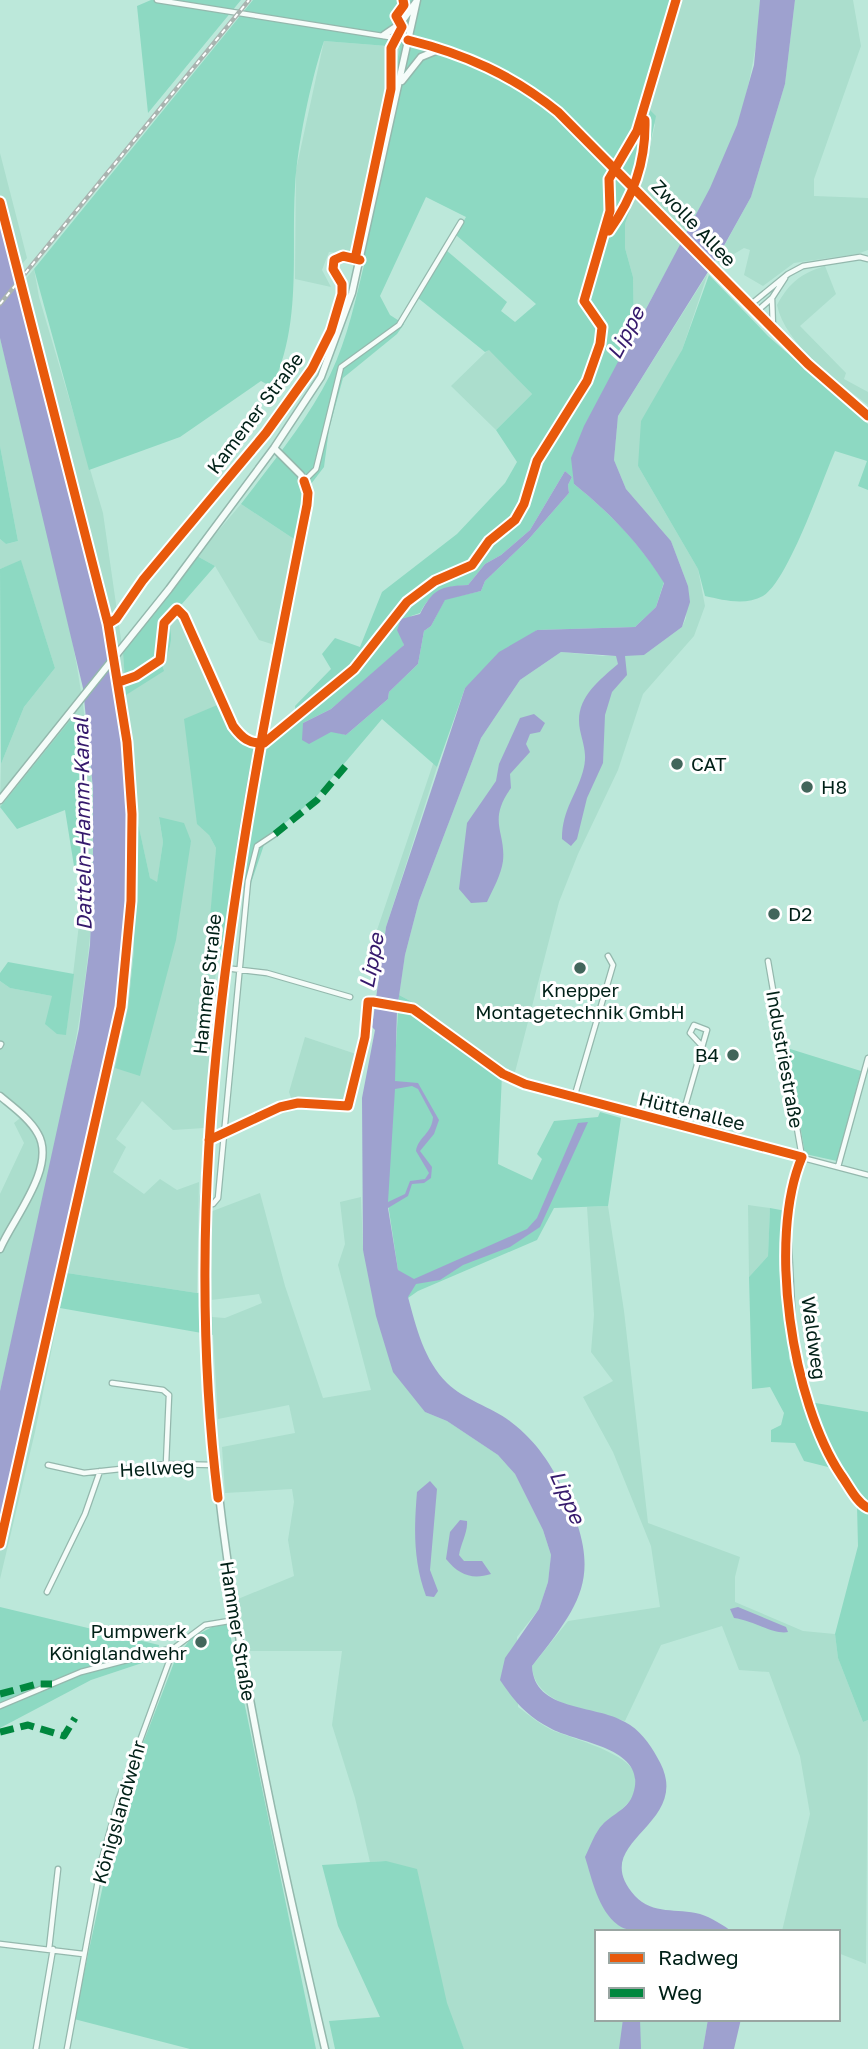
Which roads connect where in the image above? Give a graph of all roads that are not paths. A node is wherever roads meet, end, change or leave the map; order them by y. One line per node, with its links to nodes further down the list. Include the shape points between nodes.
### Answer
1 (157, 0): 3 (street)
2 (417, 0): 3 (main road); 4 (main road, Kamener Straße)
3 (384, 35): 4 (street)
4 (408, 40): 5 (main road, Zwolle Allee); 6 (main road, Kamener Straße)
5 (443, 48): 6 (main road, via 421,57); 12 (main road, Zwolle Allee, via 492,68 538,96 575,127)
6 (399, 86): 9 (main road, Kamener Straße)
7 (461, 222): 17 (street, via 400,325 341,367 316,469)
8 (868, 259): 10 (street, via 803,266)
9 (360, 260): 16 (main road, Kamener Straße, via 326,366); 18 (street, Kamener Straße, via 343,256 334,260 342,294 320,356 266,433)
10 (788, 274): 11 (street); 12 (street)
11 (772, 298): 13 (street); 14 (street)
12 (749, 305): 13 (main road, Zwolle Allee)
13 (757, 312): 14 (main road, Zwolle Allee)
14 (773, 328): 15 (main road, Zwolle Allee)
15 (868, 416)
16 (274, 449): 17 (main road); 21 (main road, Kamener Straße)
17 (304, 481): 20 (main road, Hammer Straße, via 307,505)
18 (156, 566)
19 (177, 609): 20 (street, via 233,726 241,737)
20 (259, 743): 25 (main road, Hammer Straße)
21 (0, 800)
22 (275, 834): 26 (street, Hammer Straße, via 257,846 248,881)
23 (608, 957): 32 (street, Hüttenallee, via 612,965 574,1098)
24 (768, 961): 35 (street, Industriestraße)
25 (224, 967): 26 (street); 34 (main road, Hammer Straße)
26 (240, 969): 27 (street); 33 (street, Hammer Straße)
27 (350, 997)
28 (702, 1046): 28 (street, Hüttenallee, via 707,1030 694,1025 690,1033); 32 (street, Hüttenallee)
29 (868, 1058): 36 (street)
30 (0, 1096): 39 (main road, via 34,1128 42,1151 26,1204)
31 (348, 1106): 33 (street, via 298,1103 280,1107)
32 (680, 1124): 35 (street, Hüttenallee)
33 (224, 1135): 34 (street); 38 (street, Hammer Straße, via 218,1198)
34 (209, 1140): 38 (main road, Hammer Straße)
35 (802, 1157): 36 (street, Hüttenallee); 45 (street, Waldweg, via 787,1209 795,1363 822,1440 852,1491)
36 (838, 1167): 37 (street, Hüttenallee)
37 (868, 1175)
38 (204, 1205): 43 (main road, Hammer Straße)
39 (0, 1249)
40 (112, 1383): 41 (street, via 163,1390 169,1395)
41 (166, 1464): 43 (street, Hellweg); 44 (street, Hellweg)
42 (48, 1465): 44 (street, Hellweg, via 84,1473)
43 (214, 1465): 47 (main road, Hammer Straße)
44 (100, 1471): 46 (street, Hellweg, via 85,1514)
45 (868, 1508)
46 (47, 1592)
47 (235, 1620): 48 (street, via 205,1625); 56 (main road, Hammer Straße, via 264,1777)
48 (174, 1648): 49 (street, via 81,1672); 53 (street, Königslandwehr, via 119,1798)
49 (0, 1706)
50 (58, 1869): 52 (street)
51 (0, 1944): 52 (street)
52 (51, 1949): 53 (street); 54 (street)
53 (83, 1954): 55 (street, Königslandwehr)
54 (36, 2049)
55 (67, 2049)
56 (325, 2049)

